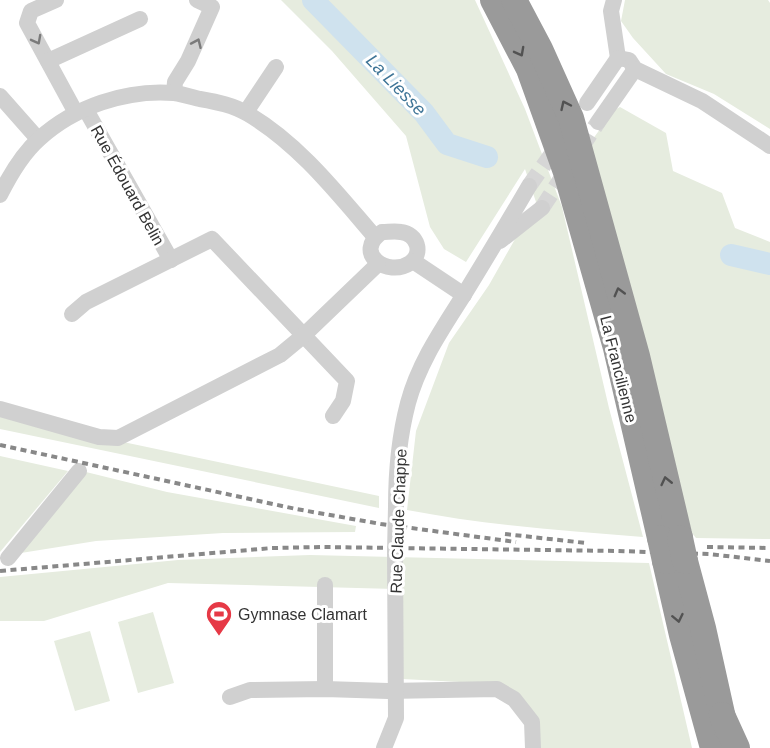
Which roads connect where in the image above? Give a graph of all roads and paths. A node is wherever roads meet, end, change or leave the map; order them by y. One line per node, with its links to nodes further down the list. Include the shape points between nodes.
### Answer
1 (56, 0): 9 (street, Rue Édouard Belin, one-way to 9, via 32,11 27,23)
2 (196, 0): 6 (street)
3 (493, 0): 34 (highway, La Francilienne, one-way to 34, via 529,69 566,172)
4 (514, 0): 34 (highway, La Francilienne, one-way to 4, via 637,356 572,118)
5 (614, 0): 8 (street, via 611,11)
6 (214, 4): 12 (street, one-way to 6, via 175,82)
7 (140, 19): 9 (street)
8 (618, 58): 11 (street, via 628,60); 14 (street)
9 (48, 61): 15 (street, Rue Édouard Belin)
10 (276, 67): 16 (street)
11 (635, 69): 17 (street); 19 (street, via 702,101)
12 (174, 93): 15 (street, via 139,93); 16 (street)
13 (0, 96): 18 (street)
14 (587, 103)
15 (81, 111): 18 (street); 25 (street, Rue Édouard Belin)
16 (246, 112): 23 (street, via 300,153)
17 (598, 122)
18 (38, 139): 21 (street, via 11,172)
19 (770, 146)
20 (529, 186): 24 (street, Rue Claude Chappe)
21 (0, 195)
22 (542, 208): 24 (street)
23 (375, 237): 26 (street, via 382,232 402,231 412,236 417,244); 27 (street, via 370,250)
24 (492, 248): 28 (street, Rue Claude Chappe)
25 (171, 260): 29 (street, via 86,302); 30 (street, via 212,239)
26 (413, 261): 27 (street, via 405,266); 28 (street)
27 (378, 264): 30 (street)
28 (464, 295): 38 (street, Rue Claude Chappe, bridge, via 422,364 408,401 400,439 396,472)
29 (72, 314)
30 (303, 336): 31 (street, via 280,355 118,438 99,437); 32 (street, via 347,381 343,400)
31 (0, 409)
32 (333, 416)
33 (80, 471): 35 (street)
34 (672, 550): 40 (highway, La Francilienne, via 682,635)
35 (8, 558)
36 (325, 585): 37 (street)
37 (325, 689): 38 (street); 39 (street, via 250,690)
38 (395, 691): 41 (street, Rue Claude Chappe, via 396,718); 42 (street, via 497,689 514,699 532,722)
39 (230, 697)
40 (713, 735): 43 (highway, La Francilienne); 44 (highway)
41 (384, 748)
42 (533, 748)
43 (730, 748)
44 (737, 748)

